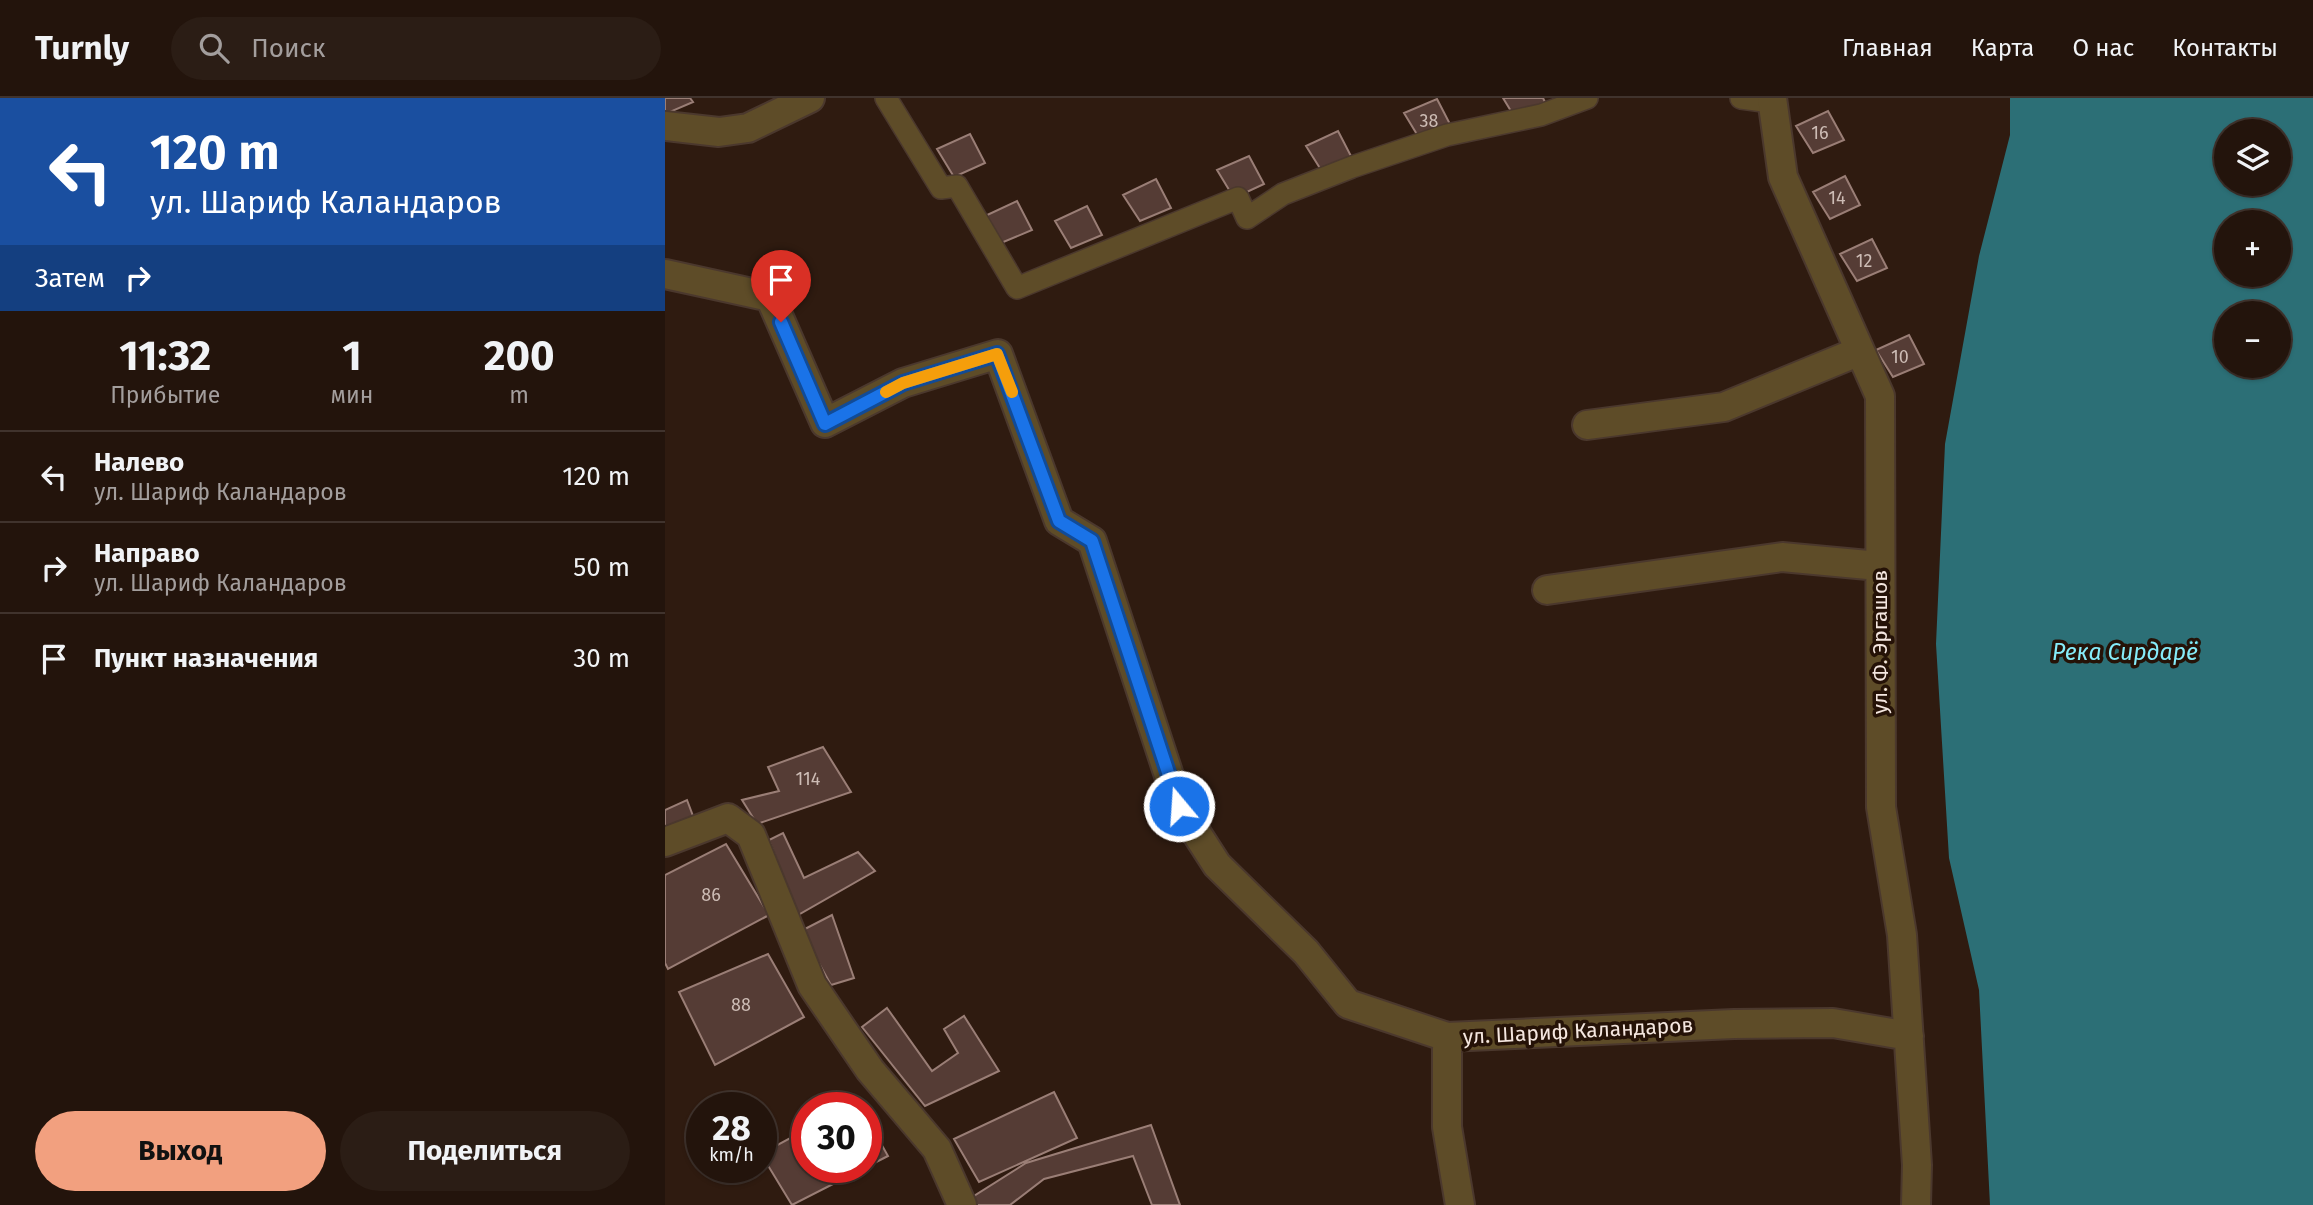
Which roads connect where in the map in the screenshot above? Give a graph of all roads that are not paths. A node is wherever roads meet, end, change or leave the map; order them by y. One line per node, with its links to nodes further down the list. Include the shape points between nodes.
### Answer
1 (810, 98): 6 (street, via 748,128 719,132)
2 (886, 98): 3 (street, via 941,188 957,186 963,194 1017,288 1238,198 1247,218 1283,194 1352,167 1447,135 1541,115)
3 (1587, 98)
4 (1741, 98): 5 (street)
5 (1771, 100): 8 (street, ул. Ф. Эргашов, via 1783,177)
6 (665, 126)
7 (665, 274): 14 (street, ул. Шариф Каландаров, via 770,297 825,424 903,383 997,354 1059,521 1092,541 1179,806 1217,865 1306,952 1348,1004)
8 (1860, 351): 9 (street, via 1724,407); 10 (street, ул. Ф. Эргашов, via 1880,396)
9 (1587, 425)
10 (1879, 566): 11 (street, via 1782,557); 13 (street, ул. Ф. Эргашов, via 1881,807 1902,935)
11 (1546, 590)
12 (665, 842): 15 (street, via 728,818 751,835 813,985 870,1070 937,1149)
13 (1909, 1036): 14 (street, ул. Шариф Каландаров, via 1833,1023); 17 (street, ул. Ф. Эргашов)
14 (1447, 1037): 16 (street, via 1447,1127)
15 (962, 1205)
16 (1460, 1205)
17 (1916, 1205)

